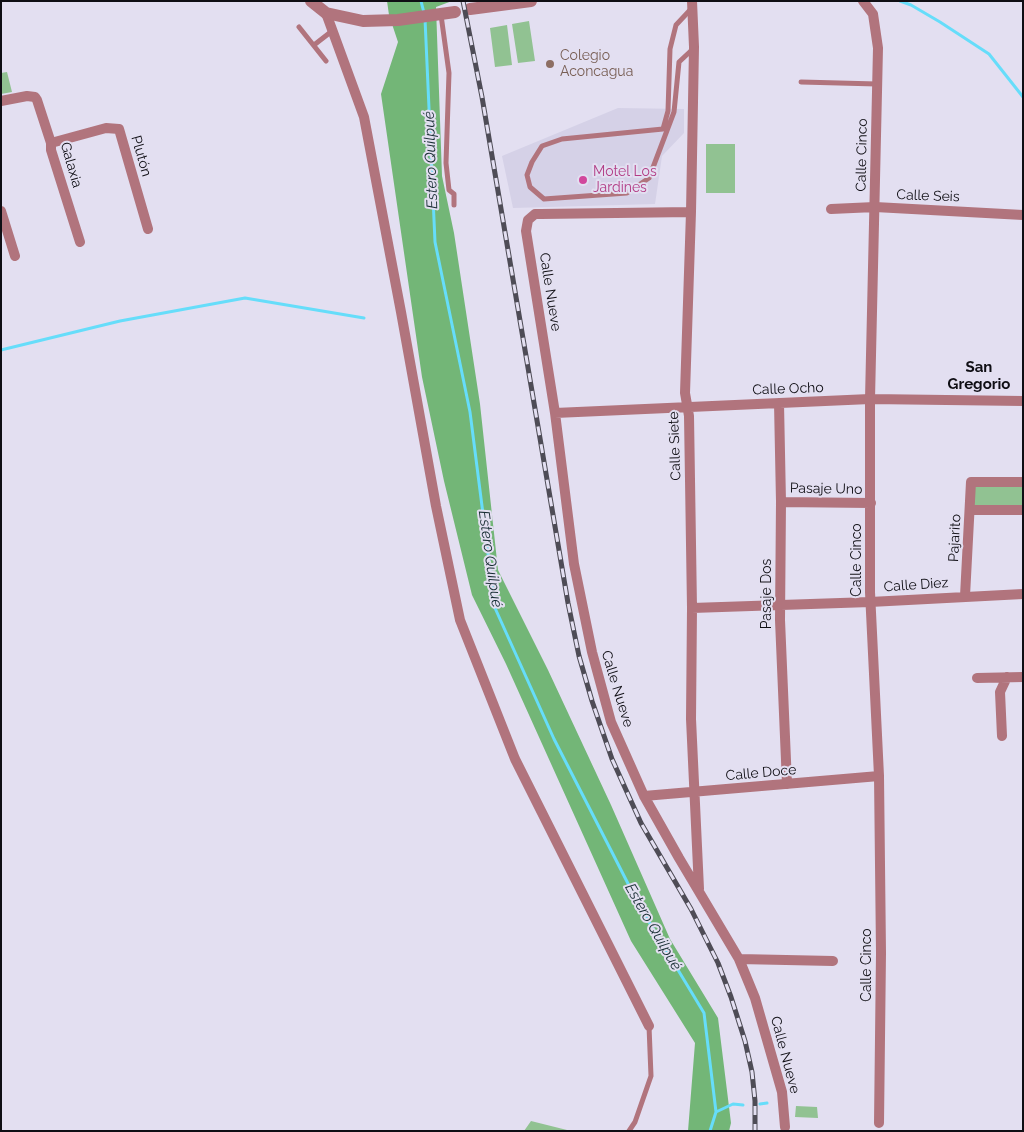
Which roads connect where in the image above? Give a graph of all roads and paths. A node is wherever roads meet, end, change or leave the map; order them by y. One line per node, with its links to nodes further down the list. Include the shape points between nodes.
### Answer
1 (310, 1): 7 (street)
2 (531, 1): 5 (street)
3 (863, 1): 15 (street, Calle Cinco, via 873,14 876,31)
4 (692, 4): 12 (street, Calle Siete); 12 (lane, via 676,25 670,49 668,111 663,129 562,139 542,146 527,175 530,187 544,199 627,192 649,178 674,112 678,62)
5 (470, 10)
6 (455, 12): 8 (street)
7 (326, 13): 8 (street, via 382,22); 10 (street)
8 (441, 14): 18 (lane, via 449,73 446,163)
9 (299, 27): 11 (lane)
10 (333, 31): 11 (lane); 53 (street, via 364,117 460,620 515,759)
11 (314, 45): 13 (lane)
12 (694, 48): 22 (street, Calle Siete)
13 (326, 61)
14 (801, 82): 15 (lane)
15 (877, 84): 19 (street, Calle Cinco)
16 (1, 101): 17 (street, Galaxia, via 35,97)
17 (51, 143): 24 (street, Plutón, via 106,128 119,128); 25 (street, Galaxia)
18 (454, 205)
19 (874, 207): 20 (street, Calle Seis); 23 (street, Calle Seis); 27 (street, Calle Cinco)
20 (831, 208)
21 (1, 211): 26 (street)
22 (691, 212): 30 (street, Calle Siete, via 685,393); 31 (street, Calle Nueve, via 531,216 526,224)
23 (1023, 214)
24 (148, 229)
25 (80, 242)
26 (15, 256)
27 (870, 399): 28 (street, Calle Ocho); 29 (street, Calle Ocho); 34 (street, Calle Cinco)
28 (1023, 400)
29 (779, 403): 30 (street, Calle Ocho); 33 (street, Pasaje Dos)
30 (688, 406): 31 (street, Calle Ocho); 41 (street, Calle Siete)
31 (555, 413): 49 (street, Calle Nueve, via 574,564 592,652 611,722)
32 (1023, 482): 35 (street, Pajarito, via 971,482)
33 (781, 502): 34 (street, Pasaje Uno); 40 (street, Pasaje Dos)
34 (871, 503): 39 (street, Calle Cinco)
35 (970, 510): 36 (street); 38 (street, Pajarito)
36 (1023, 510)
37 (1023, 594): 38 (street, Calle Diez)
38 (965, 596): 39 (street, Calle Diez)
39 (870, 602): 40 (street, Calle Diez); 46 (street, Calle Cinco)
40 (780, 605): 41 (street, Calle Diez); 47 (street, Pasaje Dos)
41 (692, 608): 48 (street, Calle Siete)
42 (1007, 677): 43 (street); 44 (street); 45 (street, via 1000,692)
43 (1023, 677)
44 (977, 678)
45 (1002, 736)
46 (879, 776): 47 (street, Calle Doce); 54 (street, Calle Cinco)
47 (787, 784): 48 (street, Calle Doce)
48 (693, 792): 49 (street, Calle Doce); 50 (street, Calle Siete)
49 (644, 796): 50 (street, Calle Nueve)
50 (699, 890): 51 (street, Calle Nueve)
51 (739, 959): 52 (street); 55 (street, Calle Nueve, via 755,998 782,1092)
52 (833, 961)
53 (648, 1026): 56 (lane, via 651,1076 635,1122)
54 (879, 1123)
55 (785, 1127)
56 (628, 1131)

